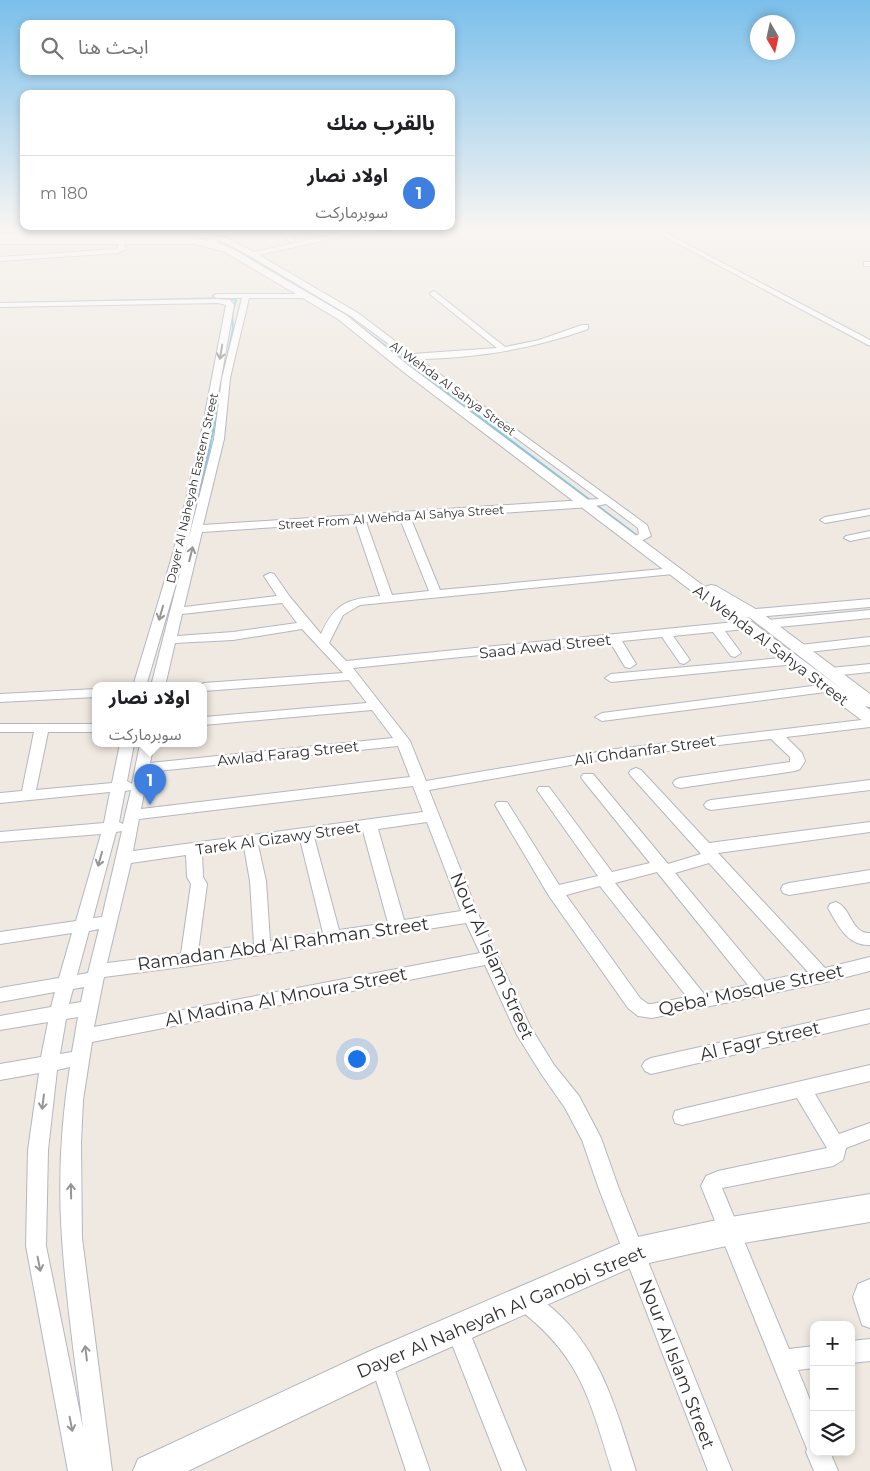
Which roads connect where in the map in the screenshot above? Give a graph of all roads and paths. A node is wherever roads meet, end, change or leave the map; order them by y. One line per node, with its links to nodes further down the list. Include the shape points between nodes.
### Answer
1 (246, 296): 6 (street); 7 (street); 20 (street, Dayer Al Naheyah Eastern Street, via 226,378 219,439)
2 (315, 296): 7 (street, Al Wehda Al Sahya Street)
3 (315, 296): 7 (street, Al Wehda Al Sahya Street)
4 (437, 296): 13 (street)
5 (781, 296): 12 (street)
6 (214, 298): 8 (street); 9 (street); 49 (street, Dayer Al Naheyah Eastern Street, one-way to 49, via 230,305 205,440 180,550)
7 (319, 298): 10 (street, Al Wehda Al Sahya Street)
8 (0, 300)
9 (0, 305)
10 (349, 316): 14 (street, Al Wehda Al Sahya Street); 15 (street, Al Wehda Al Sahya Street, via 405,368)
11 (585, 327): 13 (street, via 548,341)
12 (870, 343)
13 (504, 350): 14 (street)
14 (410, 357): 15 (street, Al Wehda Al Sahya Street)
15 (595, 503): 17 (street, Street From Al Wehda Al Sahya Street); 23 (street, Al Wehda Al Sahya Street); 23 (street, Al Wehda Al Sahya Street, via 643,527 645,536)
16 (870, 512): 19 (street)
17 (404, 515): 18 (street, Street From Al Wehda Al Sahya Street); 26 (street)
18 (359, 518): 20 (street, Street From Al Wehda Al Sahya Street); 28 (street)
19 (825, 520)
20 (197, 529): 30 (street, Dayer Al Naheyah Eastern Street, one-way to 20)
21 (870, 534): 22 (street)
22 (850, 538)
23 (635, 540): 24 (street, Al Wehda Al Sahya Street)
24 (672, 571): 26 (street); 32 (street, Al Wehda Al Sahya Street, via 728,598); 32 (street, Al Wehda Al Sahya Street, via 732,616)
25 (270, 576): 27 (street, Nour Al Islam Street)
26 (436, 594): 28 (street)
27 (284, 599): 30 (street); 34 (street, Nour Al Islam Street)
28 (387, 599): 40 (street, via 358,602 342,608)
29 (870, 603): 32 (street, Saad Awad Street)
30 (176, 611): 38 (street, Dayer Al Naheyah Eastern Street)
31 (870, 614): 33 (street)
32 (750, 620): 33 (street, Al Wehda Al Sahya Street); 35 (street, Saad Awad Street); 42 (street, Al Wehda Al Sahya Street)
33 (768, 624): 42 (street, Al Wehda Al Sahya Street)
34 (305, 626): 38 (street, via 233,636); 40 (street, Nour Al Islam Street)
35 (717, 629): 36 (street, Saad Awad Street); 41 (street)
36 (666, 634): 37 (street, Saad Awad Street); 43 (street)
37 (614, 639): 44 (street); 46 (street, Saad Awad Street)
38 (170, 640): 50 (street, Dayer Al Naheyah Eastern Street)
39 (870, 641): 42 (street)
40 (323, 643): 46 (street, Nour Al Islam Street)
41 (735, 653)
42 (796, 655): 47 (street); 48 (street, Al Wehda Al Sahya Street)
43 (684, 660)
44 (630, 664)
45 (870, 668): 48 (street)
46 (349, 671): 51 (street, Saad Awad Street); 54 (street, Nour Al Islam Street)
47 (610, 678)
48 (830, 680): 55 (street, Al Wehda Al Sahya Street); 56 (street)
49 (140, 682)
50 (159, 682)
51 (207, 687)
52 (92, 693): 53 (street)
53 (0, 698)
54 (376, 706): 57 (street); 62 (street, Nour Al Islam Street)
55 (868, 709): 61 (street, Ali Ghdanfar Street)
56 (602, 717)
57 (207, 721)
58 (0, 728): 60 (street)
59 (92, 728): 60 (street)
60 (42, 729): 73 (street)
61 (774, 734): 68 (street, via 797,756 795,766); 69 (street, Ali Ghdanfar Street, via 616,752)
62 (403, 742): 66 (street, Awlad Farag Street); 69 (street, Nour Al Islam Street)
63 (126, 747): 71 (street)
64 (146, 747): 66 (street)
65 (636, 773): 86 (street)
66 (141, 776): 71 (street, Awlad Farag Street); 78 (street)
67 (588, 777): 88 (street)
68 (680, 783)
69 (419, 784): 77 (street, Nour Al Islam Street); 78 (street, Ali Ghdanfar Street)
70 (870, 785): 76 (street)
71 (119, 786): 73 (street, Awlad Farag Street); 81 (street)
72 (544, 790): 90 (street)
73 (28, 795): 74 (street, Awlad Farag Street)
74 (0, 798)
75 (502, 805): 92 (street)
76 (711, 805)
77 (432, 816): 79 (street, Tarek Al Gizawy Street); 94 (street, Nour Al Islam Street)
78 (132, 821): 81 (street, Ali Ghdanfar Street); 87 (street)
79 (370, 825): 82 (street, Tarek Al Gizawy Street); 97 (street)
80 (870, 827): 86 (street)
81 (110, 828): 83 (street, Ali Ghdanfar Street); 96 (street, one-way to 96)
82 (306, 834): 84 (street, Tarek Al Gizawy Street); 99 (street)
83 (0, 837)
84 (250, 842): 85 (street, Tarek Al Gizawy Street); 101 (street, via 260,888)
85 (194, 850): 87 (street, Tarek Al Gizawy Street); 103 (street, via 195,877 199,884)
86 (709, 853): 88 (street); 106 (street)
87 (124, 858): 95 (street)
88 (662, 869): 90 (street); 108 (street)
89 (870, 876): 91 (street)
90 (607, 879): 92 (street); 110 (street)
91 (789, 889)
92 (555, 892): 110 (street, Qeba' Mosque Street, via 640,1009 648,1012)
93 (836, 908): 100 (street, via 856,937)
94 (471, 916): 97 (street, Ramadan Abd Al Rahman Street); 102 (street, Nour Al Islam Street)
95 (108, 922): 96 (street); 105 (street)
96 (81, 926): 98 (street); 107 (street)
97 (398, 928): 99 (street, Ramadan Abd Al Rahman Street)
98 (0, 938)
99 (333, 938): 101 (street, Ramadan Abd Al Rahman Street)
100 (870, 939)
101 (262, 949): 103 (street, Ramadan Abd Al Rahman Street)
102 (489, 958): 115 (street, Al Madina Al Mnoura Street); 127 (street, Nour Al Islam Street, via 523,1030 572,1102 591,1138)
103 (190, 960): 105 (street, Ramadan Abd Al Rahman Street)
104 (870, 964): 106 (street, Qeba' Mosque Street)
105 (95, 975): 107 (street, Ramadan Abd Al Rahman Street); 111 (street)
106 (822, 976): 108 (street, Qeba' Mosque Street)
107 (65, 984): 109 (street, Ramadan Abd Al Rahman Street); 112 (street)
108 (761, 989): 110 (street, Qeba' Mosque Street)
109 (0, 995)
110 (701, 1002)
111 (88, 1008): 112 (street); 115 (street)
112 (58, 1013): 114 (street); 117 (street)
113 (870, 1016): 118 (street, Al Fagr Street)
114 (0, 1022)
115 (83, 1036): 116 (street)
116 (80, 1058): 117 (street); 138 (street, one-way to 116, via 72,1238 71,1143)
117 (48, 1063): 119 (street); 137 (street, one-way to 137, via 38,1150 36,1246)
118 (651, 1066)
119 (0, 1072)
120 (870, 1073): 121 (street)
121 (802, 1089): 122 (street); 124 (street)
122 (682, 1117)
123 (870, 1131): 124 (street)
124 (836, 1146): 126 (street, via 833,1157 713,1182 712,1189)
125 (870, 1208): 126 (main road, Dayer Al Naheyah Al Ganobi Street)
126 (731, 1231): 127 (main road, Dayer Al Naheyah Al Ganobi Street); 133 (street)
127 (633, 1252): 128 (main road, Dayer Al Naheyah Al Ganobi Street); 143 (street, Nour Al Islam Street)
128 (524, 1300): 129 (main road, Dayer Al Naheyah Al Ganobi Street); 142 (street, via 550,1320 573,1346 586,1368)
129 (457, 1329): 134 (main road, Dayer Al Naheyah Al Ganobi Street); 141 (street)
130 (870, 1350): 131 (street)
131 (855, 1352)
132 (810, 1358): 133 (street)
133 (783, 1361): 135 (street)
134 (381, 1362): 139 (main road, Dayer Al Naheyah Al Ganobi Street); 140 (street)
135 (810, 1430)
136 (820, 1456): 144 (street)
137 (80, 1471)
138 (100, 1471)
139 (150, 1471)
140 (418, 1471)
141 (514, 1471)
142 (624, 1471)
143 (720, 1471)
144 (826, 1471)

